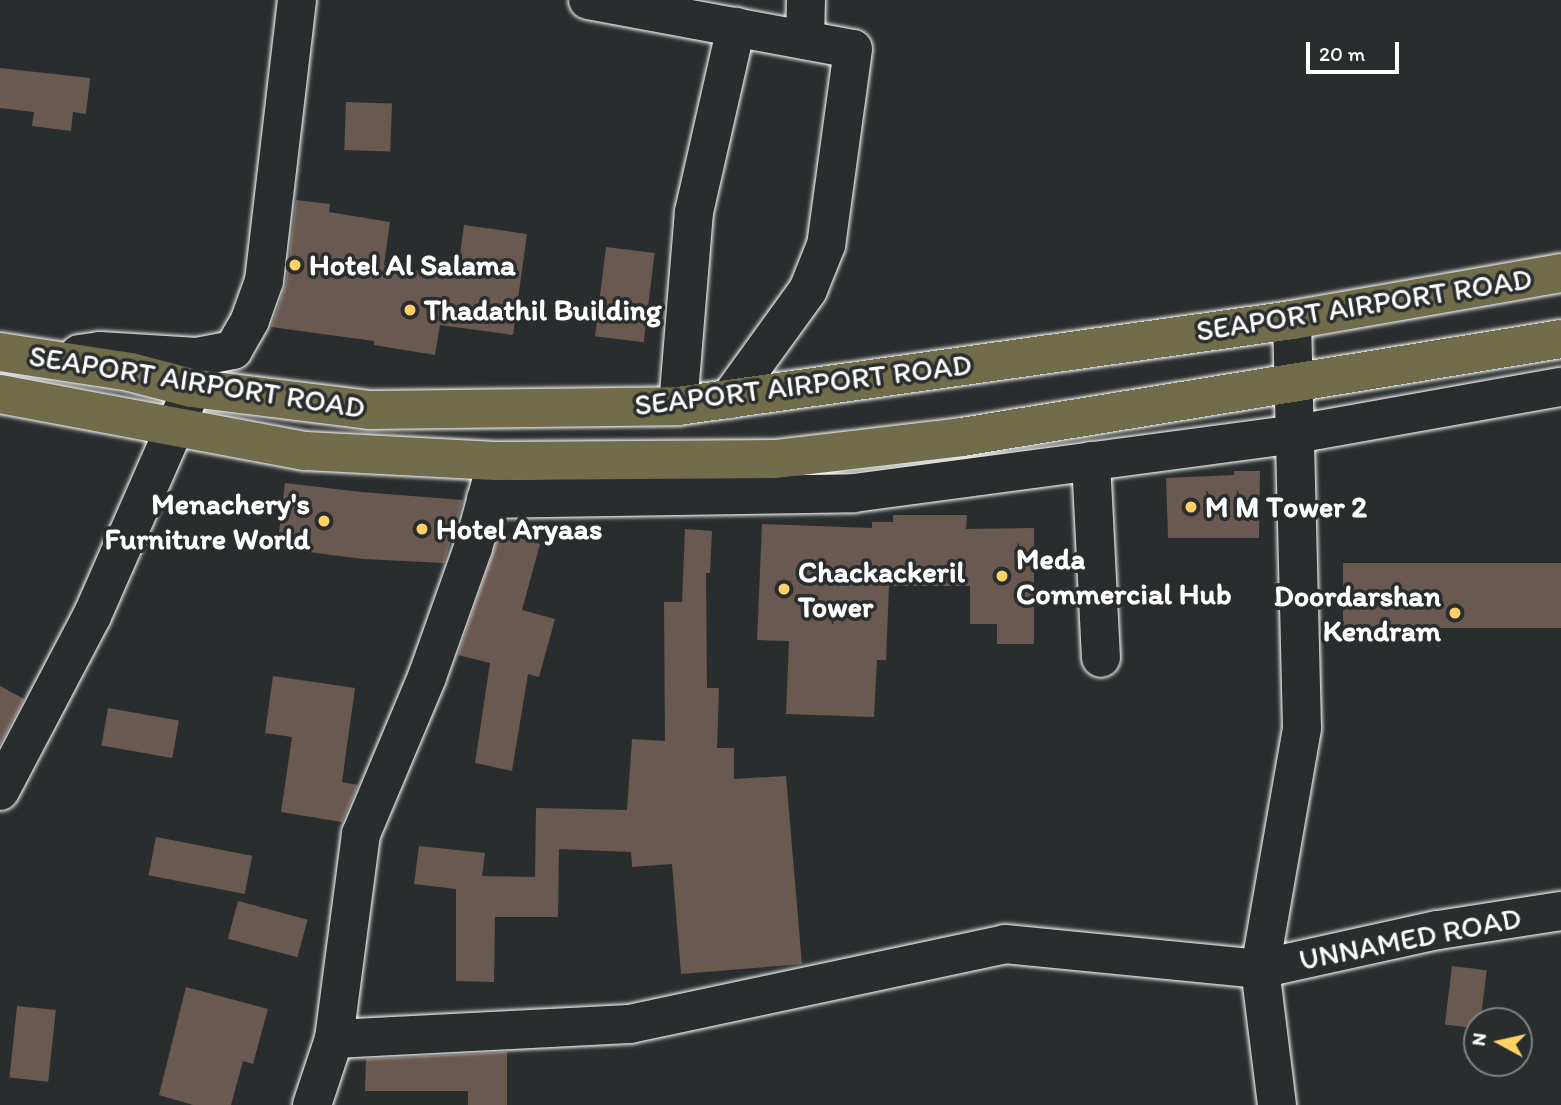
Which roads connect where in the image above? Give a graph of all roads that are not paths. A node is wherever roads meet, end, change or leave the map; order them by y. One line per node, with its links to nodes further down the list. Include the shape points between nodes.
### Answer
1 (297, 0): 10 (street, via 264,281 233,349 197,358 100,351)
2 (588, 0): 4 (street)
3 (806, 0): 5 (street)
4 (736, 27): 5 (street); 16 (street, via 694,212)
5 (805, 40): 15 (street, via 853,49 826,245 808,290)
6 (1561, 273): 7 (main road, SEAPORT AIRPORT ROAD)
7 (1292, 320): 11 (street); 15 (main road, SEAPORT AIRPORT ROAD)
8 (1561, 339): 11 (main road, SEAPORT AIRPORT ROAD)
9 (0, 352): 10 (main road, SEAPORT AIRPORT ROAD)
10 (49, 359): 13 (main road, SEAPORT AIRPORT ROAD)
11 (1295, 385): 18 (street); 19 (main road, SEAPORT AIRPORT ROAD, via 962,437 775,459)
12 (1561, 387): 18 (street)
13 (191, 388): 16 (main road, SEAPORT AIRPORT ROAD, via 371,410); 17 (street)
14 (0, 394): 17 (main road, SEAPORT AIRPORT ROAD)
15 (729, 399): 16 (main road, SEAPORT AIRPORT ROAD)
16 (678, 406)
17 (177, 430): 19 (main road, SEAPORT AIRPORT ROAD, via 306,451); 23 (street, via 92,616)
18 (1296, 434): 20 (street); 25 (street, via 1302,728)
19 (496, 461): 21 (street)
20 (1091, 461): 21 (street, via 854,493); 22 (street)
21 (486, 499): 26 (street, via 426,677 361,834)
22 (1101, 658)
23 (0, 791)
24 (1561, 911): 25 (street, UNNAMED ROAD, via 1438,930)
25 (1260, 970): 26 (street, UNNAMED ROAD, via 1005,944 630,1024); 27 (street)
26 (334, 1039): 28 (street)
27 (1273, 1102)
28 (312, 1105)

